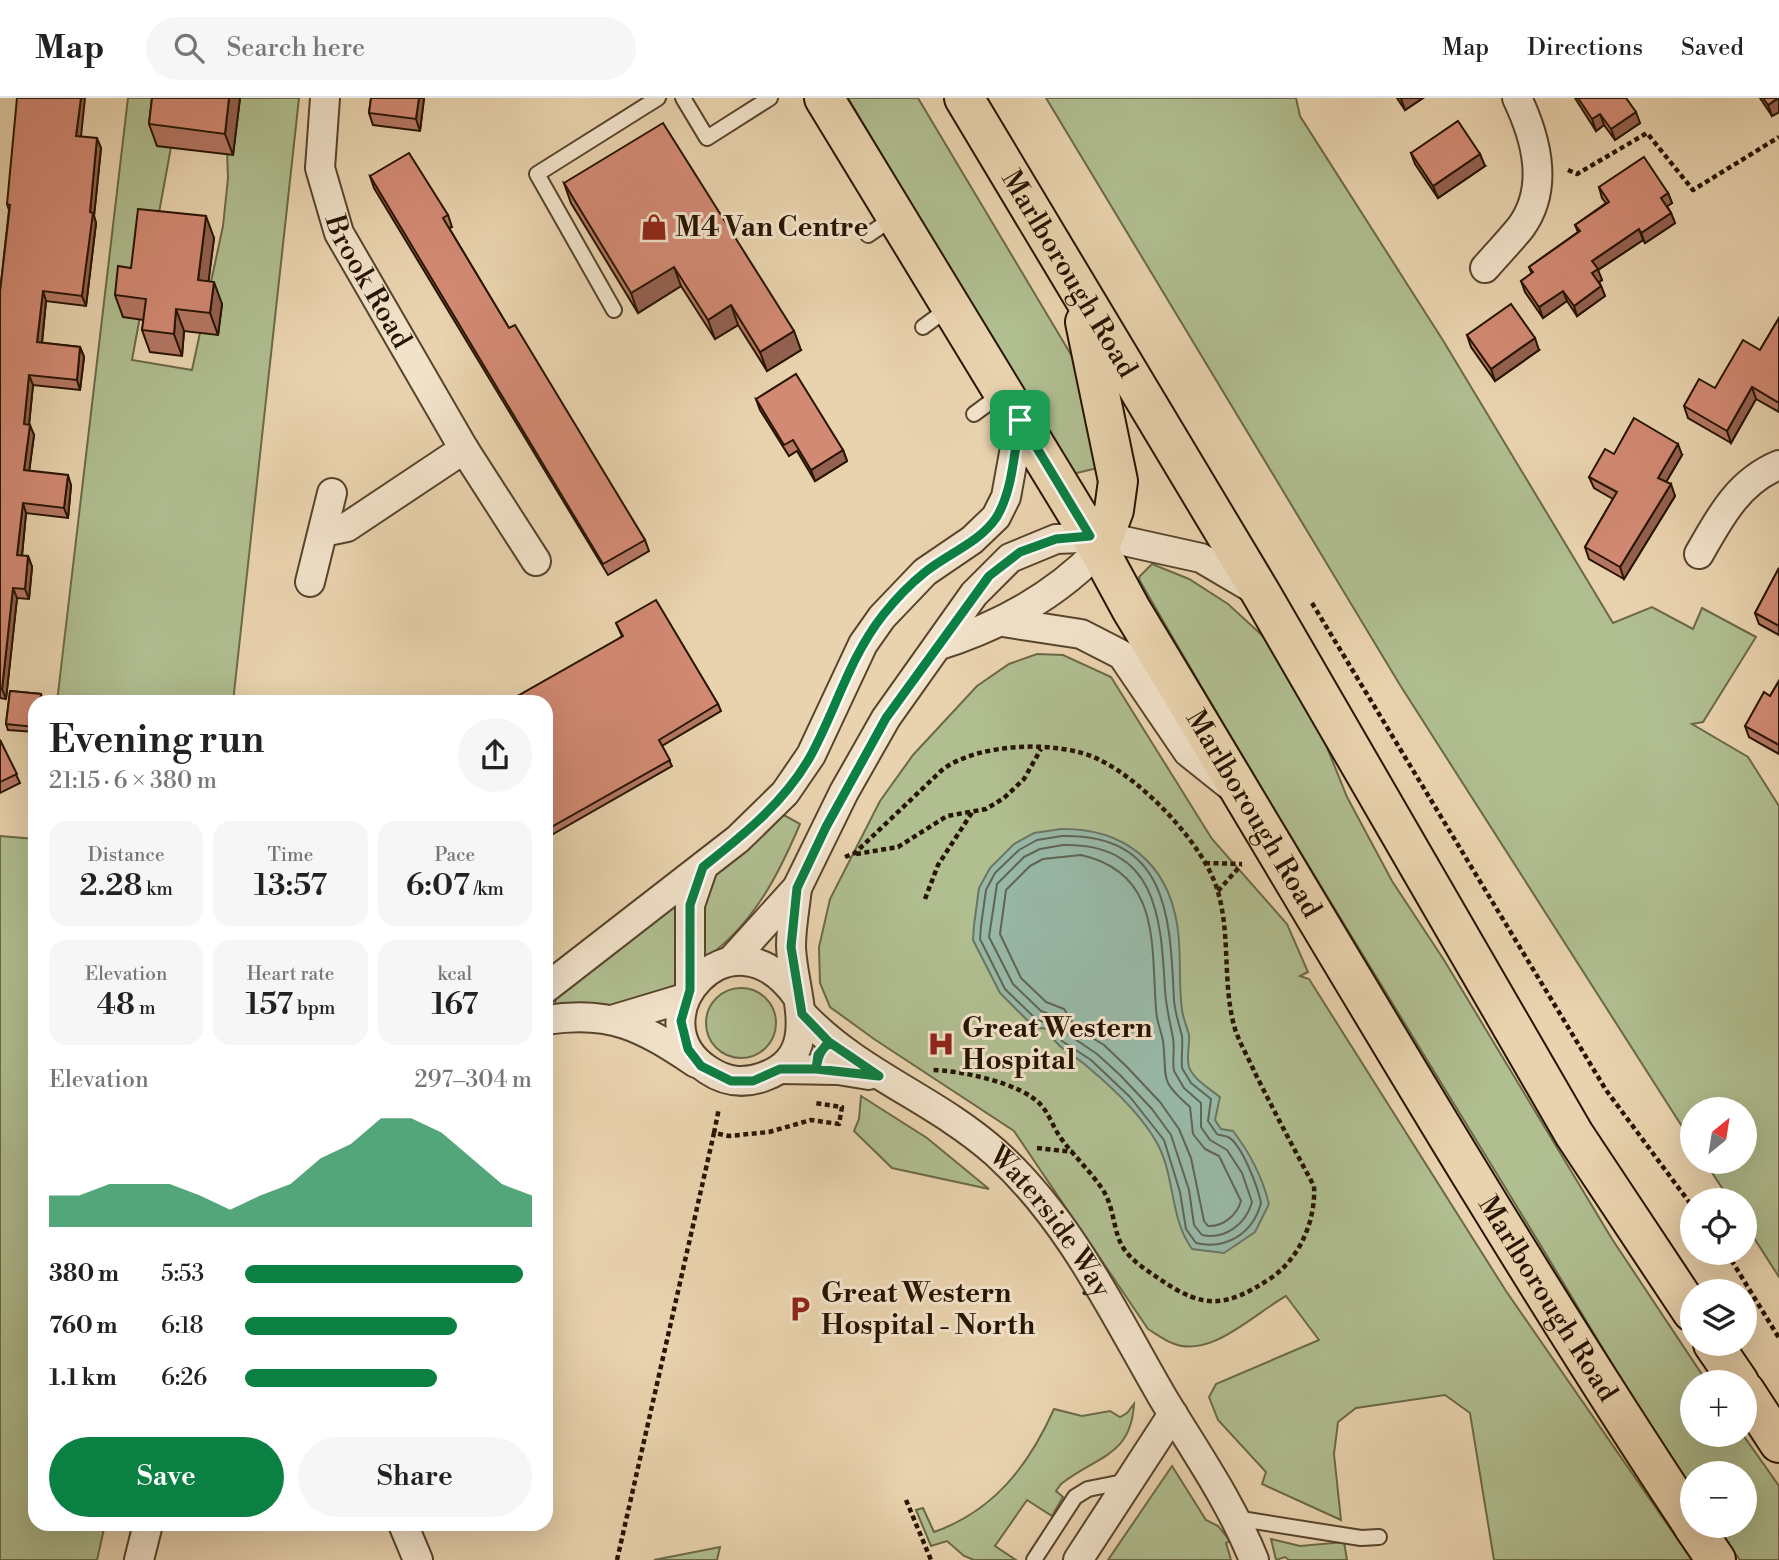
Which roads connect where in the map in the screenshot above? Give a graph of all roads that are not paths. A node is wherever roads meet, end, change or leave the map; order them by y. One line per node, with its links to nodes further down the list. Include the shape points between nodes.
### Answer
1 (325, 98): 12 (street, Brook Road, via 320,168 339,233)
2 (658, 98): 10 (lane, via 537,174)
3 (682, 98): 4 (lane, via 707,138)
4 (770, 98)
5 (824, 98): 11 (main road, Marlborough Road, via 882,225)
6 (964, 98): 9 (main road, Marlborough Road)
7 (1517, 98): 8 (street, via 1531,127 1537,180 1522,225)
8 (1485, 268)
9 (1077, 286): 16 (main road, via 1118,481); 20 (main road, Marlborough Road)
10 (614, 310)
11 (999, 409): 16 (main road, Marlborough Road); 24 (street, via 1006,497 996,517 895,601 863,644 794,782 759,821)
12 (464, 449): 15 (street, via 347,527); 18 (street, Brook Road)
13 (1779, 466): 17 (street, via 1730,500)
14 (332, 493): 15 (street)
15 (323, 532): 19 (street)
16 (1098, 541): 20 (street, via 1201,558); 21 (street, via 1078,573); 22 (street, via 1056,539 1010,558 982,584); 23 (main road, Marlborough Road)
17 (1699, 554)
18 (536, 561)
19 (310, 582)
20 (1262, 595): 35 (main road, Marlborough Road, via 1574,1134)
21 (1003, 622): 22 (street); 23 (street, via 1081,634 1122,655 1188,752)
22 (940, 645): 25 (street, via 868,747)
23 (1244, 797): 40 (main road, Marlborough Road, via 1478,1184)
24 (703, 867): 27 (street); 28 (street, via 690,905)
25 (797, 888): 26 (street); 29 (street, via 791,947)
26 (731, 961): 28 (street, via 705,972); 29 (street, via 766,965 783,977)
27 (553, 983)
28 (687, 994): 31 (street); 32 (street, via 682,1034)
29 (800, 1005): 33 (street, via 800,1040); 34 (street, Waterside Way, via 829,1042)
30 (553, 1019): 31 (street)
31 (615, 1019): 32 (street, via 650,1034)
32 (701, 1066): 33 (street, via 731,1081 753,1081)
33 (780, 1069): 34 (street, Waterside Way)
34 (879, 1076): 37 (street, Waterside Way, via 976,1138 1036,1194 1080,1254)
35 (1680, 1294)
36 (1757, 1409): 38 (main road)
37 (1173, 1414): 39 (street); 41 (street, Waterside Way)
38 (1779, 1443)
39 (1130, 1481): 48 (lane, via 1088,1489 1075,1497); 49 (street)
40 (1680, 1505)
41 (1235, 1518): 44 (lane); 50 (street, Waterside Way)
42 (146, 1531): 46 (street)
43 (406, 1531): 47 (street)
44 (1379, 1537)
45 (1702, 1538): 51 (main road, Marlborough Road)
46 (139, 1560)
47 (418, 1560)
48 (1034, 1560)
49 (1078, 1560)
50 (1254, 1560)
51 (1716, 1560)

